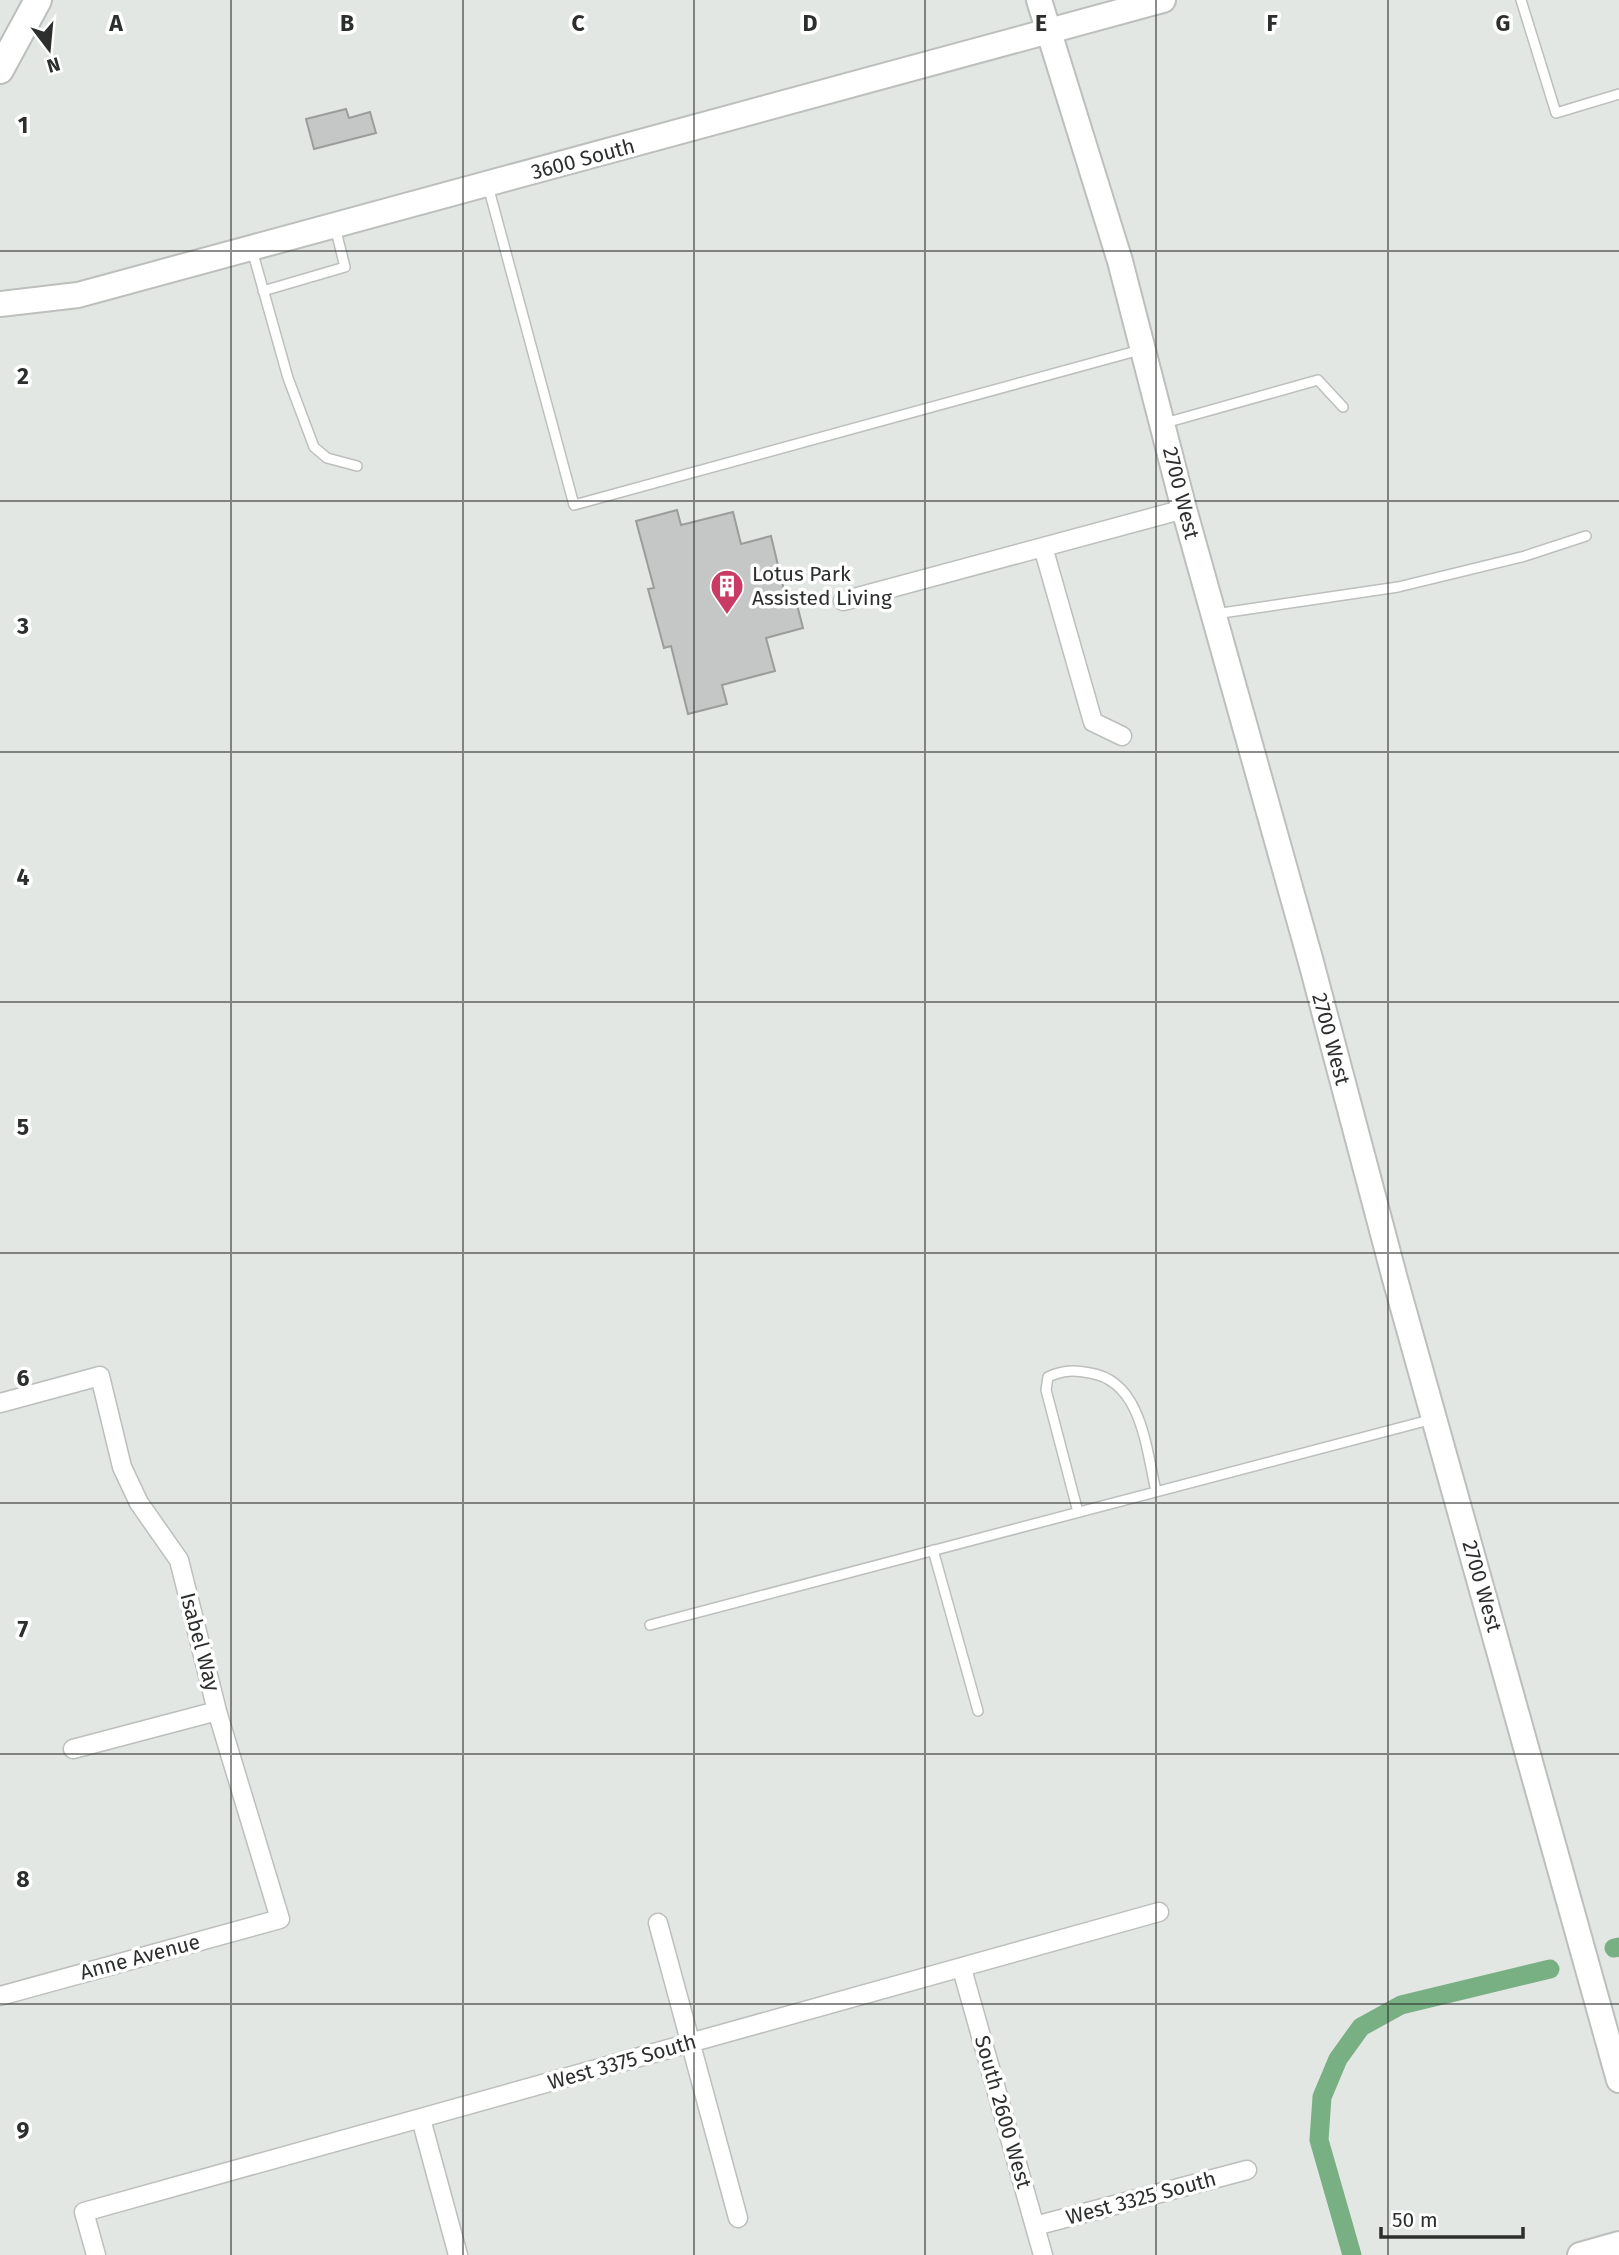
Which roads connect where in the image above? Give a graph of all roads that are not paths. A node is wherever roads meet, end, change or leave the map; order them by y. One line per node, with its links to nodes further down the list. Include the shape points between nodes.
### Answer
1 (38, 0): 6 (main road)
2 (1039, 0): 5 (street, 2700 West)
3 (1163, 0): 5 (street, 3600 South)
4 (1521, 0): 7 (lane, via 1556,113)
5 (1048, 32): 8 (street, 3600 South); 13 (street, 2700 West)
6 (0, 70)
7 (1619, 94)
8 (488, 184): 9 (street, 3600 South); 13 (lane, via 575,505)
9 (335, 226): 10 (street, 3600 South); 11 (lane, via 345,267)
10 (251, 248): 11 (lane); 12 (street, 3600 South, via 78,295)
11 (263, 290): 16 (lane, via 314,447 327,458)
12 (0, 304)
13 (1143, 349): 15 (street, 2700 West)
14 (1343, 407): 15 (lane, via 1318,380)
15 (1163, 424): 17 (street, 2700 West)
16 (357, 466)
17 (1184, 509): 19 (street); 21 (street, 2700 West)
18 (1586, 536): 21 (lane, via 1398,587)
19 (1043, 547): 20 (street); 22 (street, via 1093,723)
20 (843, 601)
21 (1213, 614): 24 (street, 2700 West)
22 (1122, 736)
23 (0, 1404): 29 (street, Isabel Way, via 100,1376 122,1467 139,1503 179,1560)
24 (1435, 1418): 25 (lane); 38 (street, 2700 West)
25 (1156, 1491): 26 (lane); 26 (lane, via 1132,1401 1123,1387 1104,1375 1070,1369 1048,1377 1046,1390)
26 (1078, 1512): 27 (lane)
27 (933, 1550): 28 (lane); 30 (lane)
28 (650, 1625)
29 (218, 1711): 31 (street); 33 (street, Isabel Way)
30 (978, 1711)
31 (73, 1749)
32 (1159, 1912): 35 (street, West 3375 South)
33 (280, 1919): 36 (street, Anne Avenue)
34 (658, 1923): 37 (street)
35 (962, 1969): 37 (street, West 3375 South); 42 (street, South 2600 West)
36 (0, 1996)
37 (692, 2042): 39 (street, West 3375 South); 41 (street)
38 (1619, 2080)
39 (421, 2119): 44 (street, West 3375 South, via 84,2212); 45 (street)
40 (1247, 2169): 42 (street, West 3325 South)
41 (738, 2218)
42 (1035, 2226): 46 (street, South 2600 West)
43 (1619, 2245): 47 (street)
44 (96, 2255)
45 (458, 2255)
46 (1043, 2255)
47 (1580, 2255)

